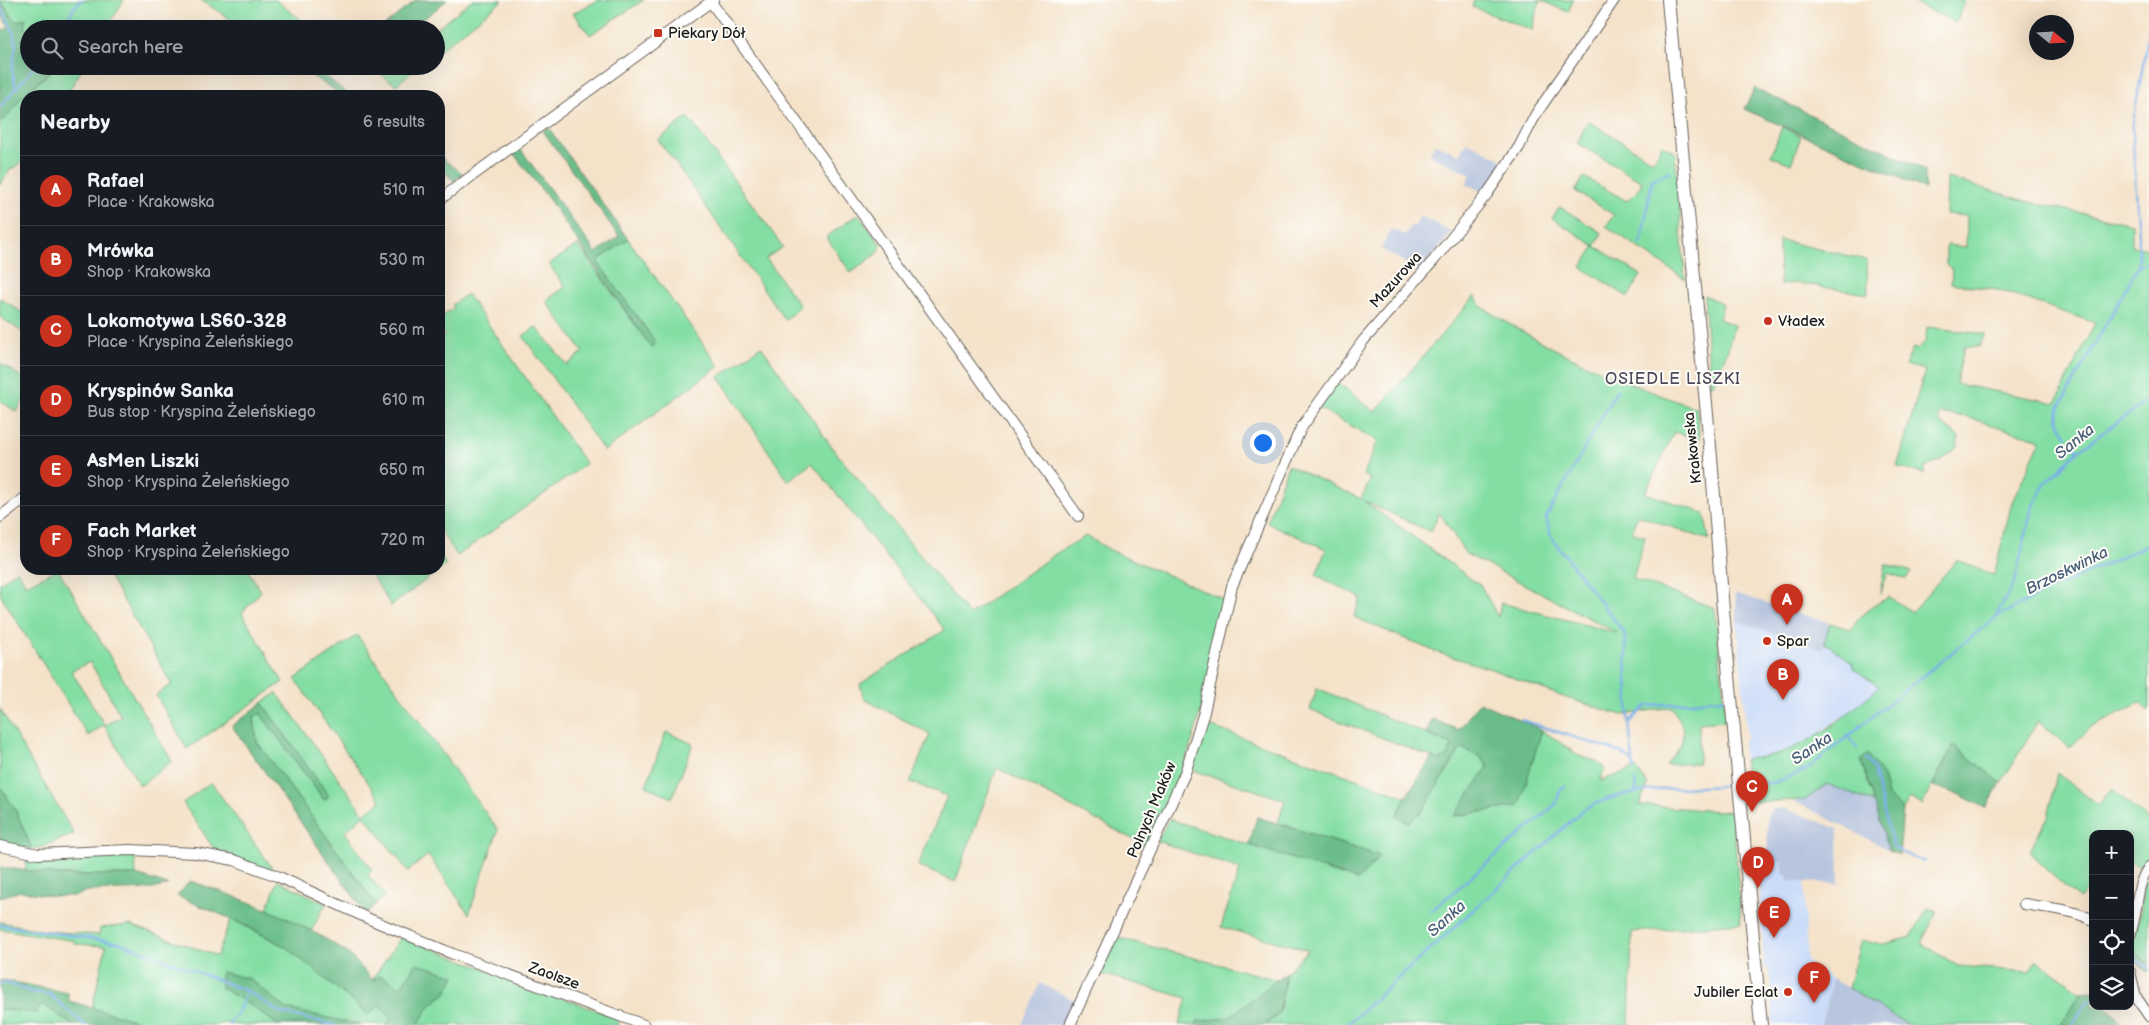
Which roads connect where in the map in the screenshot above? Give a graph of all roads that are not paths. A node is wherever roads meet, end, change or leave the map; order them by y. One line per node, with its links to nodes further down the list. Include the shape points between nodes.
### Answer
1 (1614, 0): 8 (street, Mazurowa, via 1536,114 1519,147 1487,194 1363,341 1301,428)
2 (1668, 0): 18 (main road, Krakowska)
3 (712, 1): 4 (street); 6 (street)
4 (445, 196)
5 (20, 502): 7 (street)
6 (1078, 516)
7 (0, 517)
8 (1230, 596): 17 (street, Polnych Maków, via 1204,712 1185,773)
9 (0, 846): 16 (street, Zaolsze, via 38,854 130,850 216,856 248,864 453,954)
10 (2149, 867): 13 (street, via 2138,894)
11 (2024, 904): 12 (street)
12 (2089, 919)
13 (2134, 924)
14 (2134, 989): 15 (street)
15 (2149, 1016)
16 (644, 1025)
17 (1070, 1025)
18 (1761, 1025)

